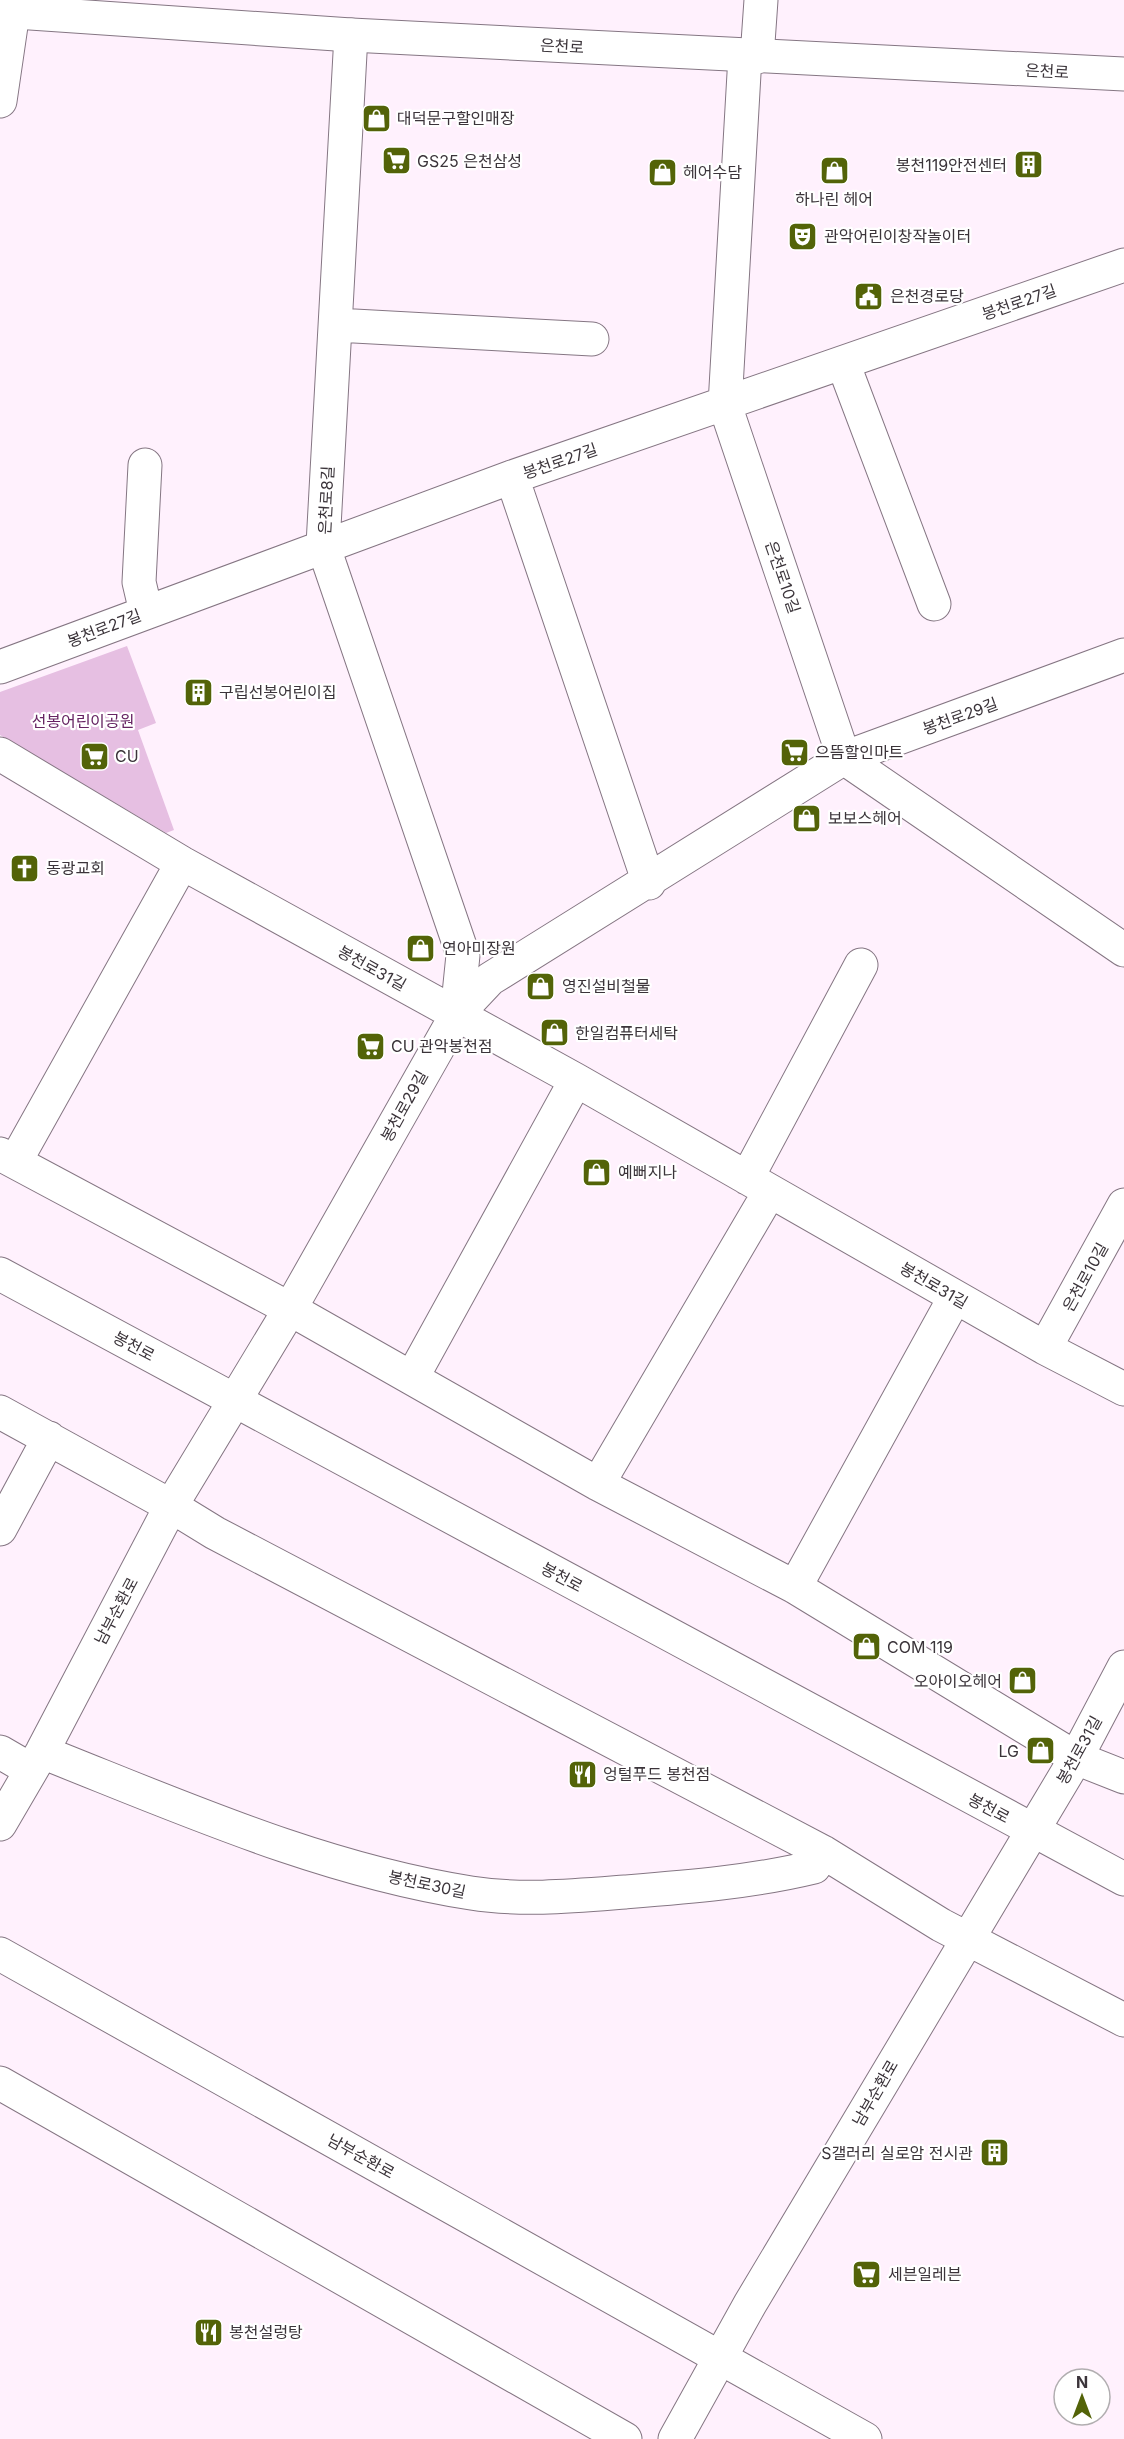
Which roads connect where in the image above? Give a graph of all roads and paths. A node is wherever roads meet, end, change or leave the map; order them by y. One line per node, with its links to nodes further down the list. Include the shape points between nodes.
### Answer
1 (761, 0): 4 (street, 은천로10길)
2 (7, 11): 3 (street, 은천로); 6 (street)
3 (351, 35): 4 (street, 은천로); 8 (street, 은천로8길)
4 (751, 57): 5 (street, 은천로); 11 (street, 은천로10길)
5 (1124, 74)
6 (0, 101)
7 (1124, 265): 10 (street, 봉천로27길)
8 (336, 325): 9 (street); 14 (street, 은천로8길)
9 (592, 339)
10 (843, 363): 11 (street, 봉천로27길); 15 (street)
11 (725, 405): 13 (street, 봉천로27길); 20 (street, 은천로10길)
12 (145, 465): 16 (street, via 139,582)
13 (512, 477): 14 (street, 봉천로27길); 22 (street)
14 (323, 545): 16 (street, 봉천로27길); 25 (street, 은천로8길, via 464,955)
15 (934, 604)
16 (146, 612): 18 (street, 봉천로27길)
17 (1124, 656): 20 (street, 봉천로29길)
18 (0, 667)
19 (0, 754): 21 (street, 봉천로31길)
20 (844, 758): 22 (street, 봉천로29길); 23 (street)
21 (182, 863): 25 (street, 봉천로31길); 27 (street)
22 (649, 883): 25 (street, 봉천로29길, via 490,979)
23 (1124, 950)
24 (861, 965): 28 (street)
25 (457, 1014): 26 (street, 봉천로31길); 32 (street, 봉천로29길)
26 (576, 1080): 28 (street, 봉천로31길); 34 (street)
27 (7, 1158): 32 (street)
28 (758, 1184): 31 (street, 봉천로31길); 39 (street)
29 (1124, 1205): 33 (street, 은천로10길)
30 (0, 1274): 36 (street, 봉천로)
31 (955, 1296): 33 (street, 봉천로31길); 42 (street)
32 (290, 1308): 34 (street); 36 (street, 봉천로29길)
33 (1046, 1348): 35 (street, 봉천로31길)
34 (413, 1376): 39 (street)
35 (1124, 1389)
36 (234, 1400): 40 (street, 남부순환로); 49 (street, 봉천로)
37 (0, 1412): 38 (street)
38 (49, 1438): 40 (street); 41 (street)
39 (598, 1484): 42 (street)
40 (171, 1506): 46 (street, 남부순환로); 50 (street, via 215,1533)
41 (0, 1529)
42 (795, 1587): 45 (street)
43 (1124, 1667): 45 (street, 봉천로31길)
44 (0, 1752): 46 (street)
45 (1076, 1758): 47 (street); 49 (street, 봉천로31길)
46 (37, 1761): 48 (street, 남부순환로); 50 (street, 봉천로30길, via 378,1874 472,1893 529,1898 676,1888 814,1867)
47 (1124, 1778)
48 (0, 1824)
49 (1032, 1831): 51 (street, 봉천로); 52 (street, 남부순환로)
50 (823, 1852): 52 (street)
51 (1124, 1879)
52 (966, 1939): 54 (street); 56 (street, 남부순환로)
53 (0, 1954): 56 (street, 남부순환로)
54 (1124, 2020)
55 (0, 2083): 58 (street)
56 (721, 2357): 57 (street, 남부순환로); 59 (street, 남부순환로)
57 (682, 2427)
58 (625, 2439)
59 (865, 2439)

